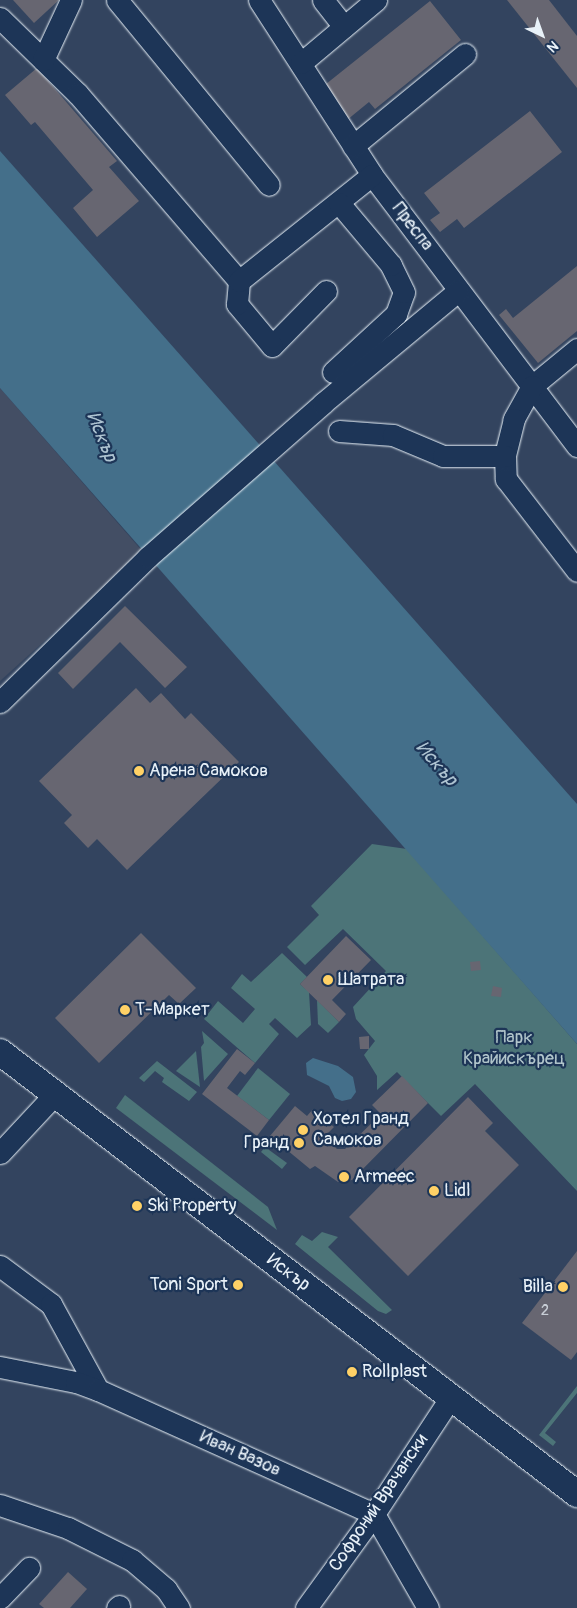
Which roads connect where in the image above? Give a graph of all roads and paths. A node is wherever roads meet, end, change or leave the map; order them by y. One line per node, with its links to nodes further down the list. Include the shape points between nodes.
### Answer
1 (71, 0): 9 (street)
2 (118, 0): 13 (street)
3 (259, 0): 10 (street, Преспа)
4 (323, 0): 7 (street)
5 (376, 0): 7 (street)
6 (0, 18): 9 (street)
7 (344, 27): 10 (street)
8 (465, 54): 11 (street)
9 (43, 60): 15 (street, via 78,94)
10 (301, 63): 11 (street, Преспа)
11 (352, 146): 12 (street, Преспа)
12 (372, 176): 14 (street); 16 (street, Преспа)
13 (269, 185)
14 (339, 202): 15 (street); 19 (street, via 391,265 404,292 396,314)
15 (239, 281): 17 (street, via 237,304 272,346)
16 (458, 290): 20 (street, Преспа); 25 (street, via 148,557)
17 (326, 291)
18 (577, 349): 20 (street)
19 (333, 372)
20 (532, 386): 22 (street, Преспа); 23 (street, via 514,419)
21 (339, 431): 23 (street, via 393,435 443,456)
22 (577, 446)
23 (505, 456): 24 (street, via 506,479)
24 (577, 571)
25 (0, 702)
26 (0, 1052): 27 (main road, Искър)
27 (54, 1094): 28 (street); 32 (main road, Искър)
28 (0, 1153)
29 (0, 1266): 31 (street, via 51,1304)
30 (0, 1367): 31 (street, Иван Вазов, via 76,1382)
31 (98, 1390): 35 (street, Иван Вазов)
32 (451, 1397): 33 (main road, Искър); 35 (street, Софроний Врачански)
33 (577, 1494)
34 (0, 1505): 38 (street, via 68,1528 132,1560 166,1589)
35 (374, 1514): 39 (street, Софроний Врачански); 40 (street)
36 (29, 1568): 37 (street)
37 (0, 1598)
38 (179, 1608)
39 (306, 1608)
40 (428, 1608)

